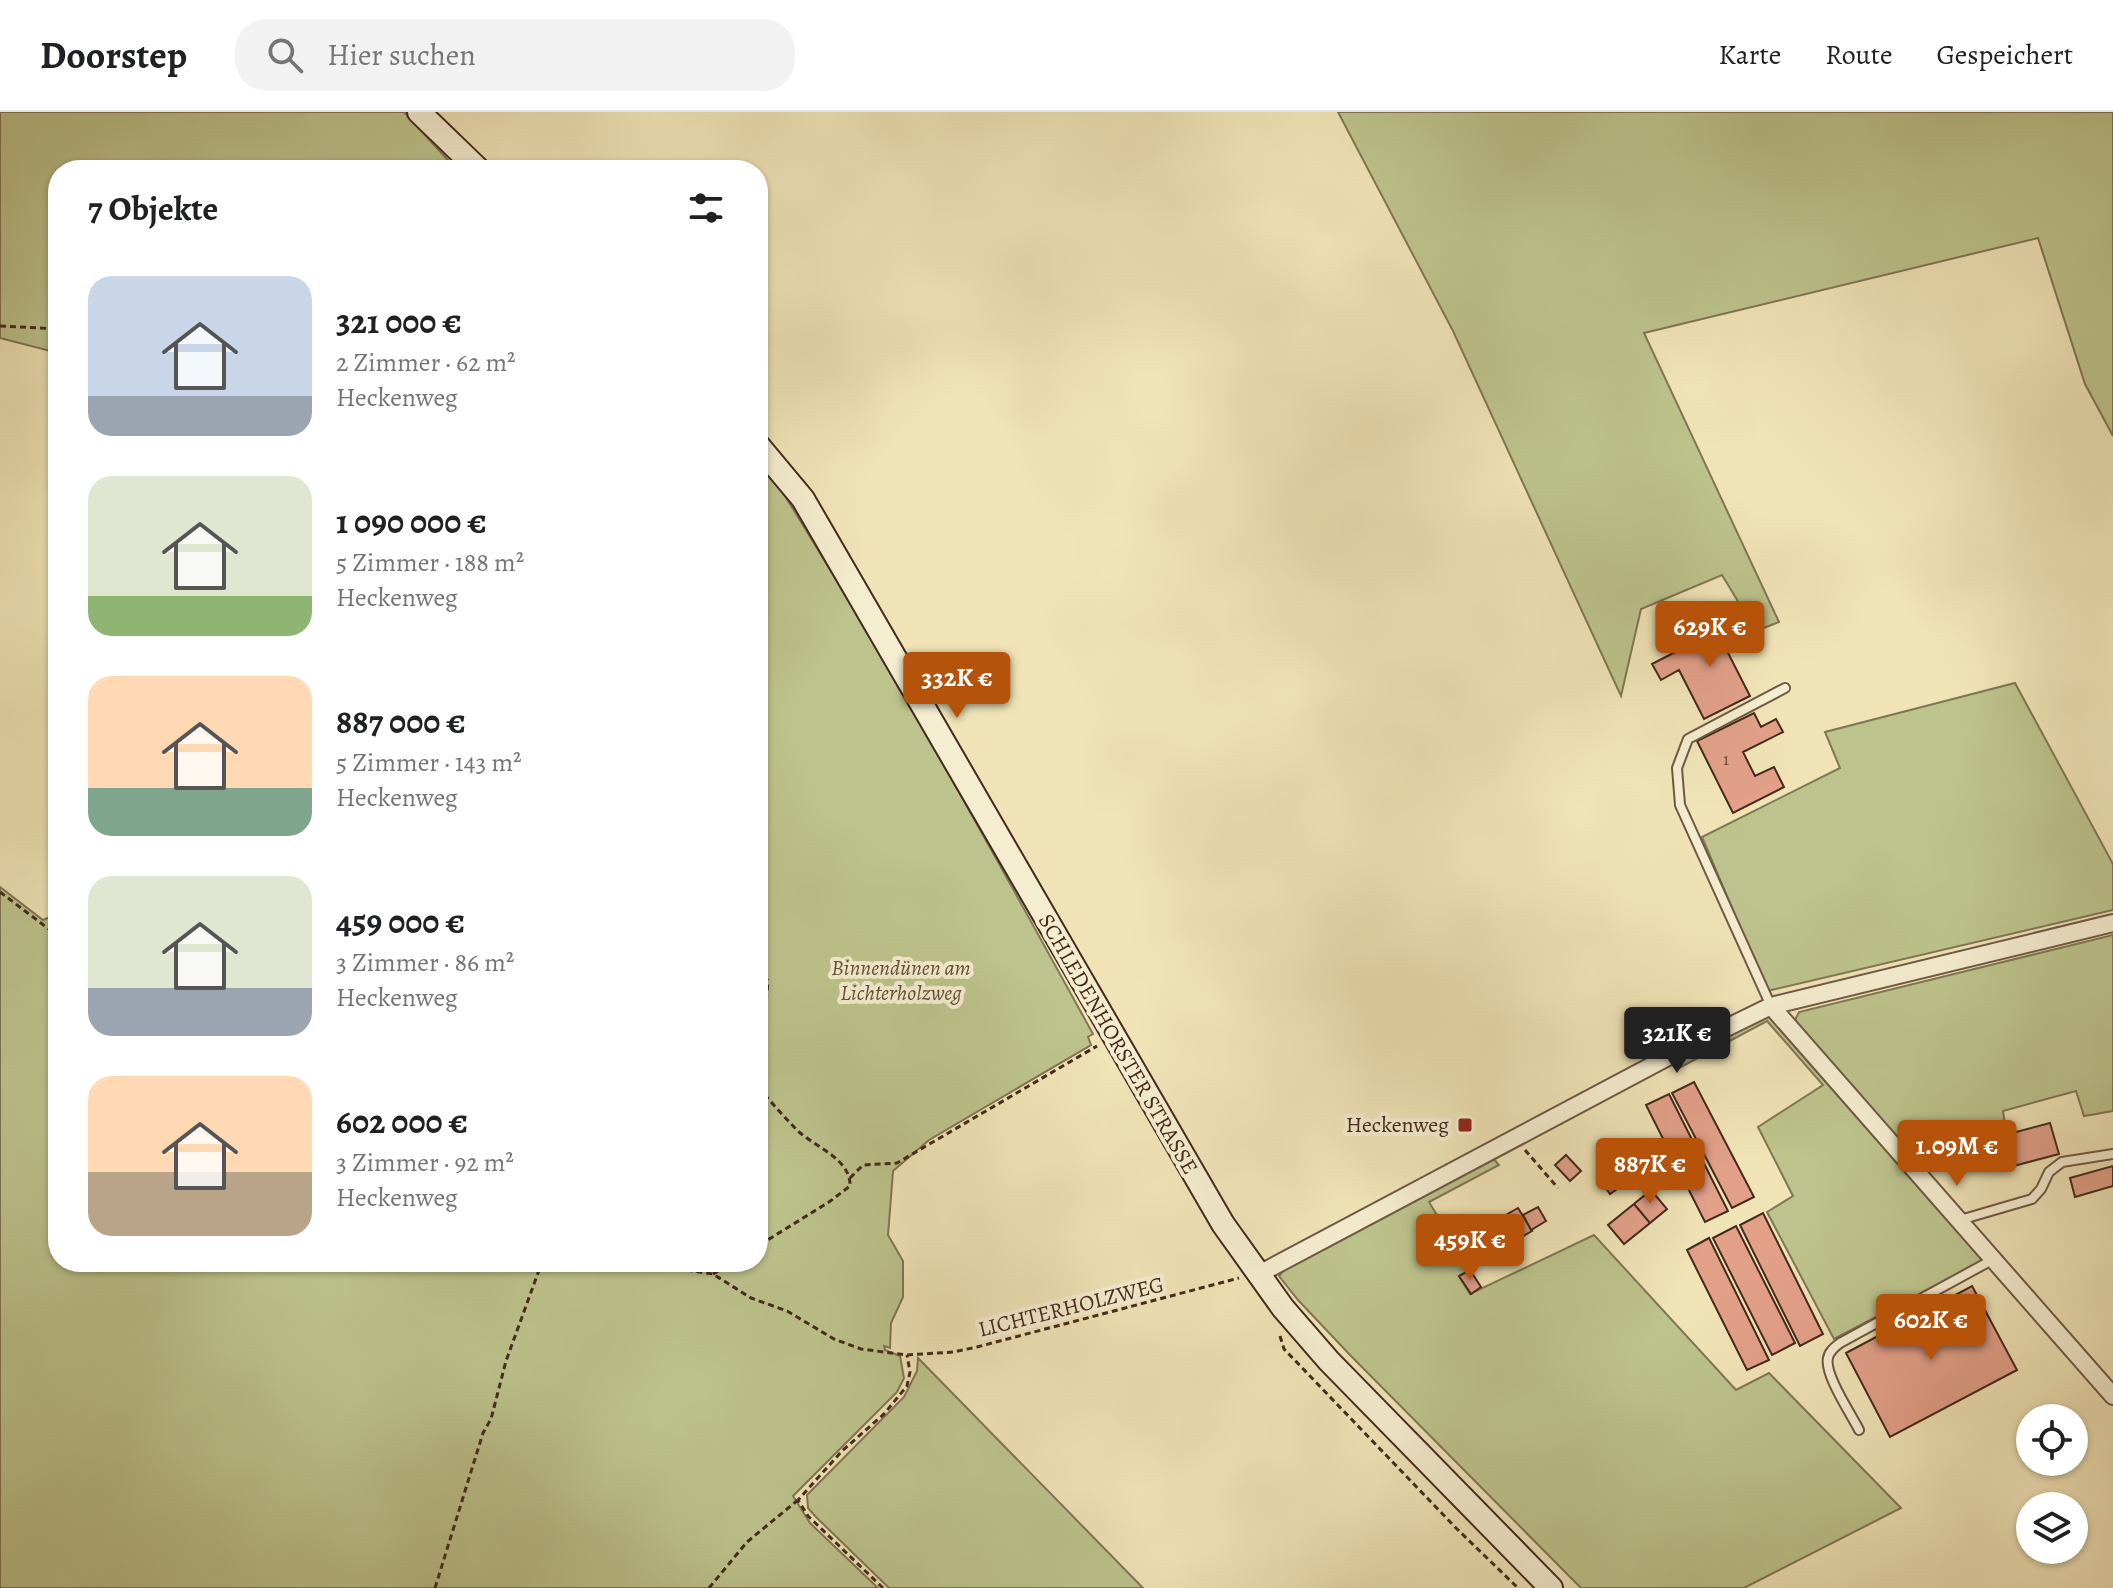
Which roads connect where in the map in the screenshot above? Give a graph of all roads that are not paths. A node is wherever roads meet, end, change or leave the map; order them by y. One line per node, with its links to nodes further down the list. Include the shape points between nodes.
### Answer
1 (419, 112): 2 (street)
2 (469, 160)
3 (768, 457): 10 (street, SCHLEDENHORSTER STRASSE, via 803,499)
4 (1785, 688): 6 (lane, via 1688,739 1677,768 1680,805)
5 (2113, 923): 6 (street)
6 (1771, 1006): 8 (street); 10 (street)
7 (2113, 1154): 8 (lane, via 2062,1162 2032,1199)
8 (1959, 1220): 9 (street)
9 (1993, 1259): 11 (street); 12 (lane, via 1830,1351 1829,1371)
10 (1249, 1276): 13 (street, SCHLEDENHORSTER STRASSE)
11 (2113, 1396)
12 (1859, 1430)
13 (1551, 1588)

